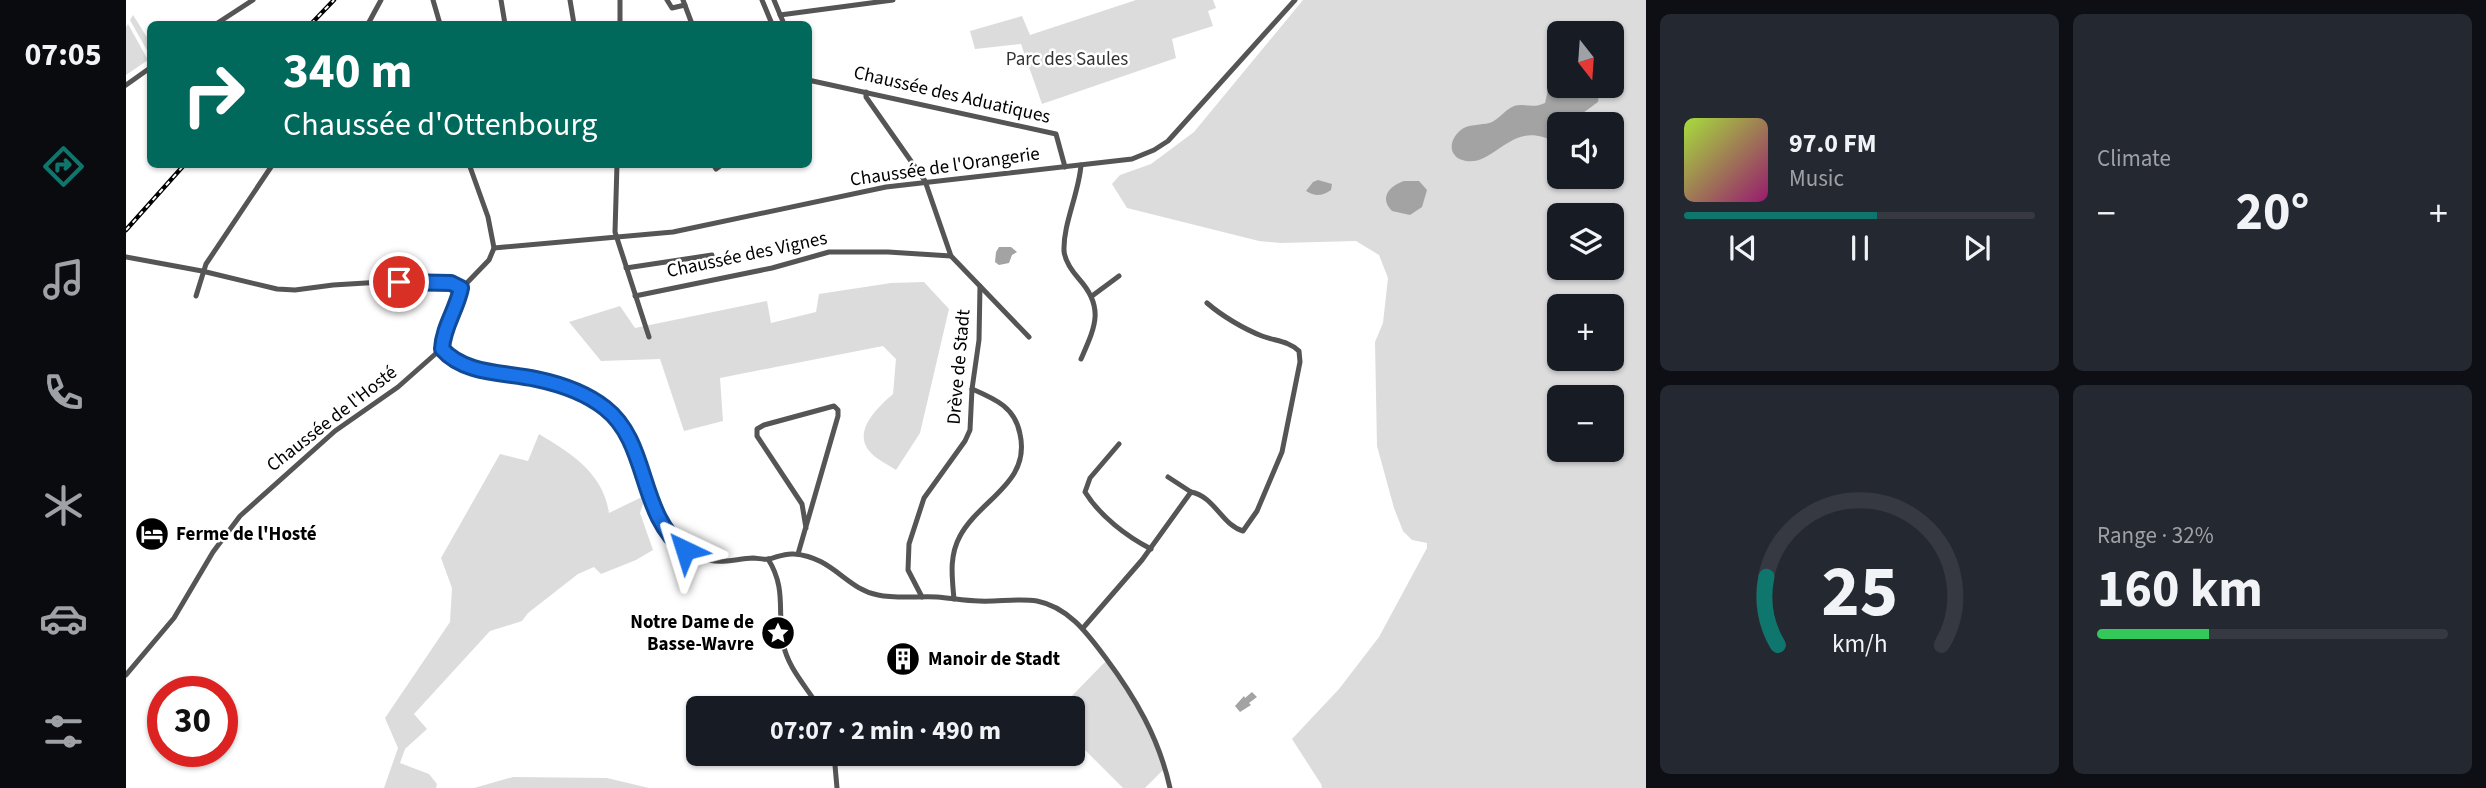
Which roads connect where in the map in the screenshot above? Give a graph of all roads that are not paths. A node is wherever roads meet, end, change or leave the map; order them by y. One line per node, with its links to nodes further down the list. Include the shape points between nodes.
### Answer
1 (253, 0): 18 (street)
2 (381, 0): 19 (street)
3 (433, 0): 20 (street)
4 (501, 0): 21 (street)
5 (570, 0): 22 (street)
6 (620, 0): 23 (street)
7 (667, 0): 13 (street, via 671,8)
8 (762, 0): 16 (street)
9 (774, 0): 14 (street)
10 (831, 0): 15 (street)
11 (893, 0): 15 (street)
12 (1295, 0): 31 (street, Chaussée de l'Orangerie, via 1168,141 1132,159)
13 (684, 2): 24 (street)
14 (777, 7): 16 (street); 17 (street)
15 (834, 8): 17 (street)
16 (767, 11): 25 (street)
17 (780, 15): 26 (street)
18 (221, 21)
19 (370, 21)
20 (439, 21)
21 (504, 21)
22 (574, 21)
23 (620, 21)
24 (691, 21)
25 (771, 21)
26 (783, 21)
27 (147, 70): 29 (street)
28 (812, 81): 30 (street, Chaussée des Aduatiques)
29 (126, 85)
30 (866, 92): 32 (street, Chaussée des Aduatiques, via 1056,134); 36 (street)
31 (1081, 166): 32 (street, Chaussée de l'Orangerie); 49 (street, via 1065,254)
32 (1065, 167): 36 (street, Chaussée de l'Orangerie)
33 (271, 168): 43 (street)
34 (470, 168): 38 (street)
35 (617, 168): 37 (street)
36 (925, 181): 37 (street, Chaussée de l'Orangerie, via 698,227); 40 (street)
37 (617, 237): 38 (street, Chaussée de l'Orangerie); 42 (street)
38 (494, 248): 46 (street)
39 (712, 255): 42 (street)
40 (951, 256): 45 (street); 48 (street, Chaussée des Vignes, via 829,252)
41 (126, 257): 43 (street)
42 (626, 268): 48 (street)
43 (202, 271): 46 (street, via 277,289 382,282 451,283); 47 (street)
44 (1119, 276): 49 (street)
45 (980, 286): 52 (street); 55 (street, Drève de Stadt)
46 (461, 288): 53 (street)
47 (196, 296)
48 (635, 296): 51 (street)
49 (1092, 296): 54 (street, via 1095,323)
50 (1207, 303): 58 (street, via 1258,334 1294,347 1300,356 1282,452 1246,530 1235,528 1205,497)
51 (649, 337)
52 (1029, 337)
53 (442, 349): 62 (street, via 466,366 547,382 599,404 630,439 657,514 678,545 713,561); 66 (street, Chaussée de l'Hosté, via 335,431 240,516 213,552 176,620)
54 (1081, 359)
55 (972, 390): 63 (street, Drève de Stadt, via 970,433 927,493 910,538 908,570); 64 (street, via 998,401 1010,412 1019,428 1022,454 1011,479 959,539 952,567)
56 (1119, 444): 60 (street, via 1090,478 1085,492 1109,520)
57 (1168, 478): 58 (street)
58 (1191, 492): 60 (street)
59 (806, 528): 59 (street, via 838,416 834,406 757,429 757,436 802,504); 61 (street)
60 (1151, 549): 65 (street)
61 (798, 554): 62 (street); 63 (street, via 830,565 872,593)
62 (768, 559): 67 (street, via 781,591 787,659)
63 (922, 597): 64 (street)
64 (954, 599): 65 (street, via 1038,601)
65 (1083, 628): 70 (street, via 1142,710)
66 (126, 675)
67 (811, 696)
68 (835, 766): 69 (street)
69 (837, 788)
70 (1170, 788)

